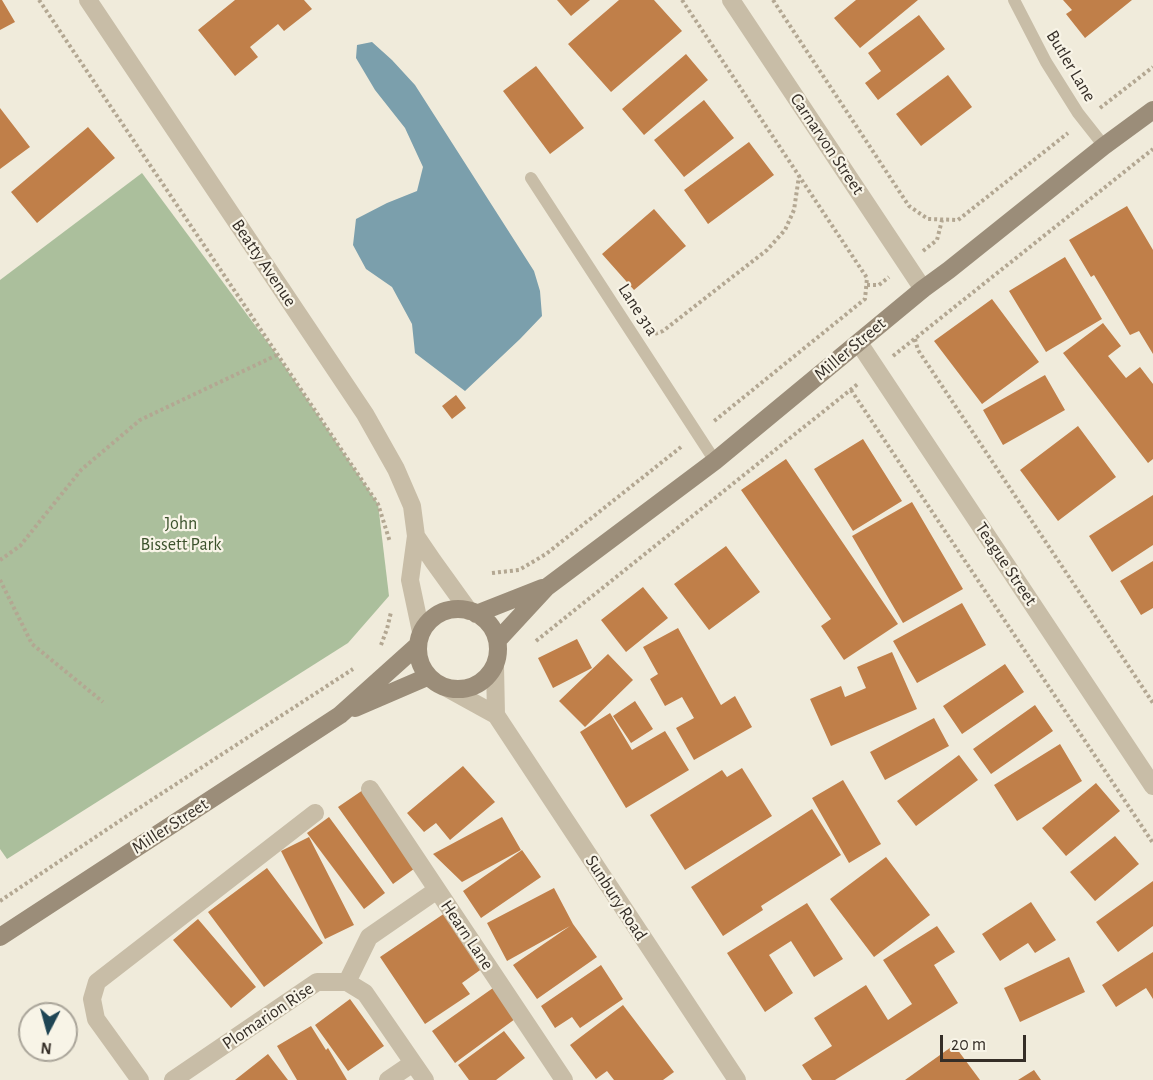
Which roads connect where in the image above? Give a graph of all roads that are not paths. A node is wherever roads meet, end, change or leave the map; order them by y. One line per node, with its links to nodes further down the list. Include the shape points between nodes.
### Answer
1 (88, 0): 10 (street, Beatty Avenue, via 365,414 412,506)
2 (731, 0): 7 (street, Carnarvon Street)
3 (1014, 0): 5 (lane, Butler Lane, via 1047,62)
4 (1153, 110): 5 (main road, Miller Street)
5 (1104, 146): 7 (main road, Miller Street)
6 (531, 178): 9 (lane, Lane 31a)
7 (923, 289): 8 (main road, Miller Street)
8 (858, 343): 9 (main road, Miller Street); 20 (street, Teague Street)
9 (715, 461): 11 (main road, Miller Street)
10 (416, 536): 12 (street, Beatty Avenue); 13 (street, Beatty Avenue, via 410,580)
11 (547, 586): 12 (main road, Miller Street); 14 (main road, Miller Street)
12 (472, 612): 13 (main road, via 454,609 440,613 429,621); 14 (main road, via 492,626)
13 (419, 638): 16 (main road, via 418,658); 18 (main road, Miller Street)
14 (498, 640): 15 (main road)
15 (495, 666): 17 (main road, via 477,686); 19 (street)
16 (427, 676): 17 (main road); 18 (main road, Miller Street)
17 (447, 688): 19 (street, Sunbury Road)
18 (340, 715): 24 (main road, Miller Street)
19 (496, 715): 32 (street, Sunbury Road)
20 (1153, 786)
21 (370, 789): 23 (street, Hearn Lane)
22 (315, 813): 27 (street, via 97,982 92,999 96,1019)
23 (438, 890): 25 (street, via 369,937); 31 (street, Hearn Lane)
24 (0, 937)
25 (347, 981): 26 (street, via 365,993); 28 (street, Plomarion Rise, via 317,982)
26 (413, 1063): 29 (street); 30 (street)
27 (140, 1080)
28 (173, 1080)
29 (388, 1080)
30 (425, 1080)
31 (564, 1080)
32 (736, 1080)

